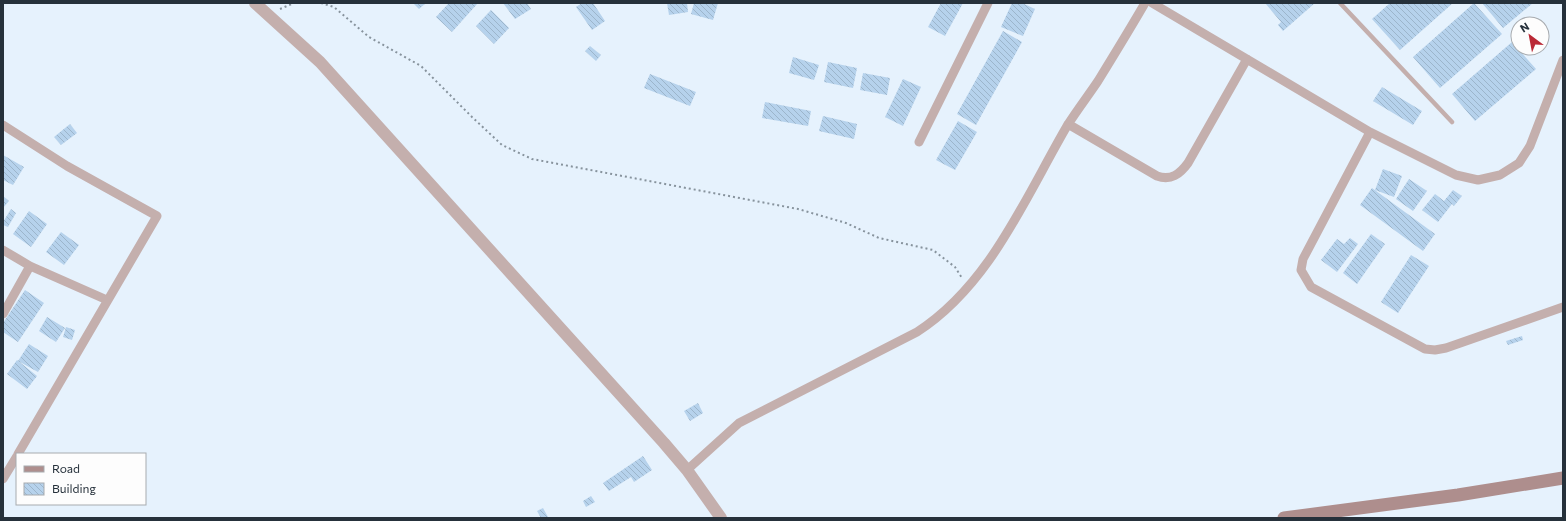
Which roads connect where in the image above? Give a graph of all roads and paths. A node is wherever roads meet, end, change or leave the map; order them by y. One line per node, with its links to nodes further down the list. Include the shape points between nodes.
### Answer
1 (255, 3): 8 (street)
2 (294, 3): 8 (path)
3 (321, 3): 19 (path, via 334,7 369,37 421,66 502,145 532,159 798,209 846,222 879,238 933,250 955,267)
4 (988, 3): 16 (street)
5 (1145, 3): 13 (street, via 1098,81)
6 (1152, 3): 9 (street)
7 (1340, 3): 12 (lane)
8 (268, 15): 25 (street, via 320,62)
9 (1247, 58): 13 (street, via 1188,163 1173,177 1164,179 1157,176); 15 (street)
10 (1563, 60): 11 (street)
11 (1559, 83): 15 (street, via 1530,146 1518,163 1500,175 1478,180 1456,175)
12 (1452, 122)
13 (1068, 124): 19 (street, via 1000,243)
14 (3, 125): 20 (street, via 68,166 156,216)
15 (1370, 132): 21 (street, via 1303,259 1301,270 1311,287 1425,349 1435,350)
16 (919, 142)
17 (3, 250): 18 (street)
18 (30, 266): 20 (street); 22 (street)
19 (967, 287): 25 (street, via 939,316 917,332 739,423)
20 (107, 300): 23 (street)
21 (1563, 307)
22 (3, 314)
23 (18, 453)
24 (16, 457): 27 (street)
25 (687, 470): 28 (street)
26 (1563, 478): 29 (main road)
27 (3, 479)
28 (721, 518)
29 (1284, 518)

